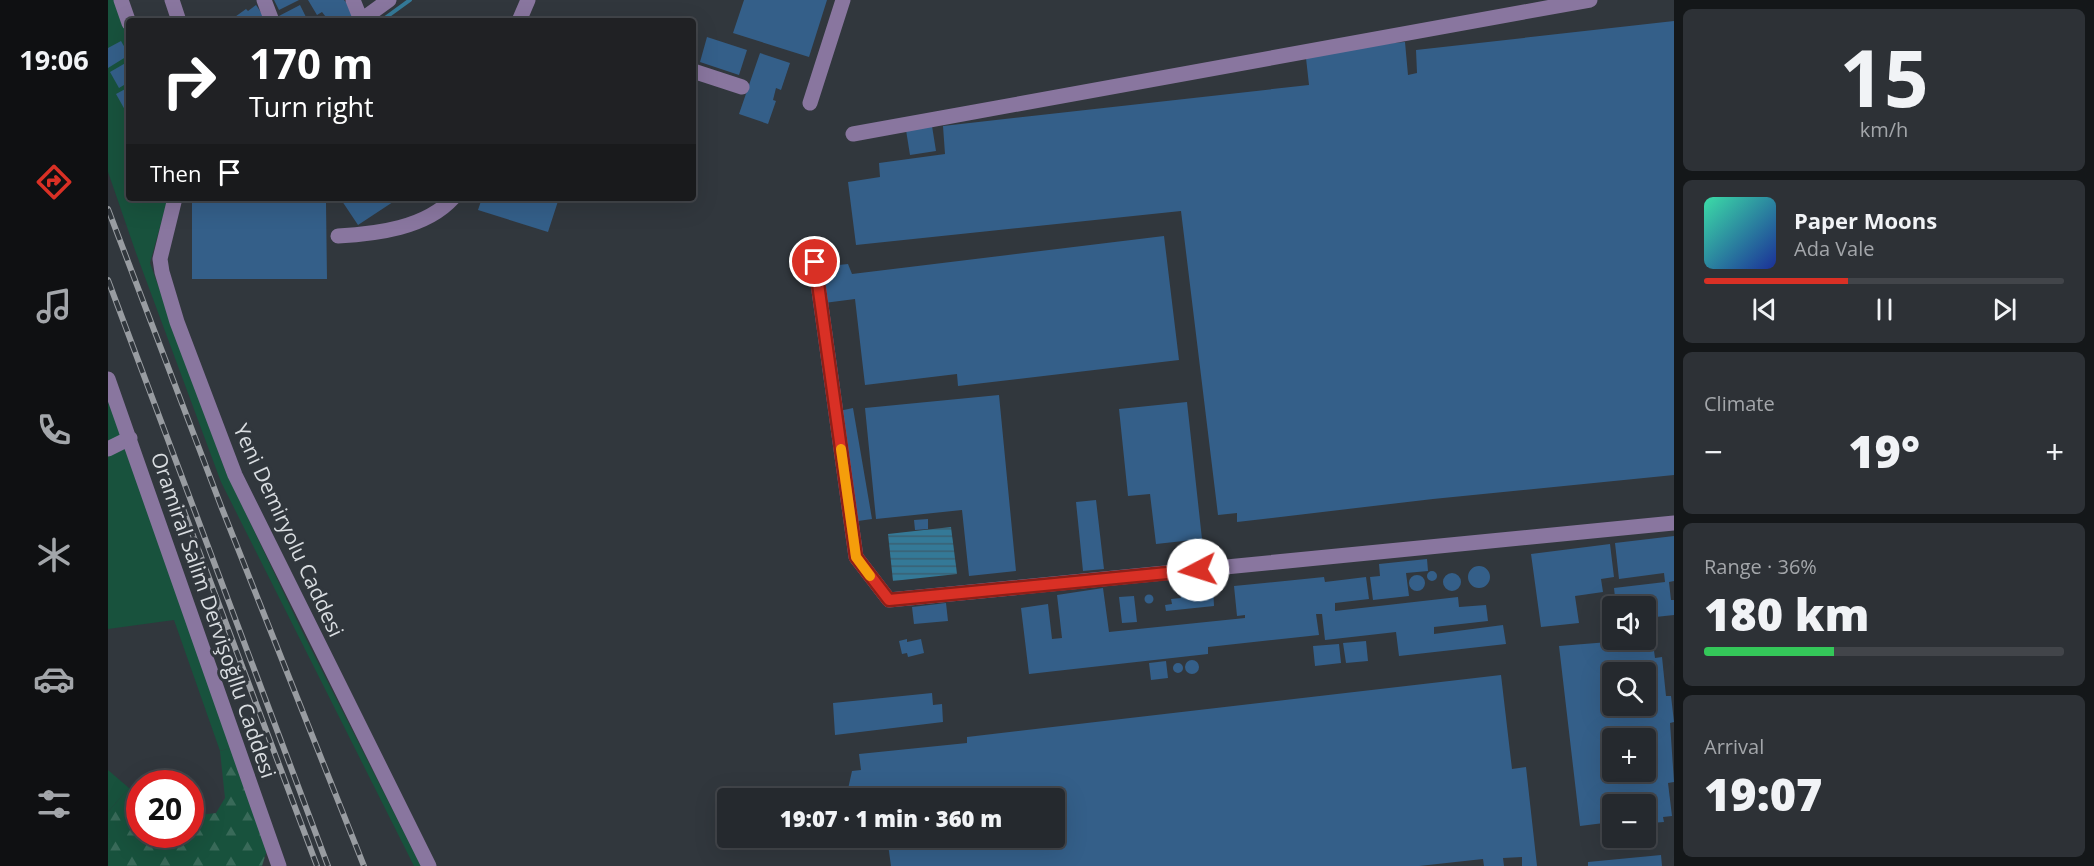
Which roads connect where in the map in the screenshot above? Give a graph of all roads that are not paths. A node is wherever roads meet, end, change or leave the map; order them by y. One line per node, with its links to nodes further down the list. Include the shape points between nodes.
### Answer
1 (121, 0): 9 (street)
2 (172, 0): 10 (street)
3 (264, 0): 11 (street)
4 (353, 0): 12 (street)
5 (389, 0): 13 (street)
6 (528, 0): 14 (street)
7 (843, 0): 17 (street)
8 (1590, 0): 18 (street)
9 (127, 18)
10 (178, 18)
11 (271, 18)
12 (359, 18)
13 (364, 18)
14 (520, 18)
15 (696, 72): 16 (street)
16 (742, 87)
17 (810, 103)
18 (853, 134)
19 (174, 201): 28 (street, Yeni Demiryolu Caddesi, via 160,259 162,272 226,453)
20 (450, 201): 21 (street, via 425,219 380,232)
21 (338, 236)
22 (815, 262): 26 (street, via 856,557 889,600)
23 (108, 379): 24 (street, Oramiral Salim Dervişoğllu Caddesi)
24 (130, 438): 25 (street); 27 (street, Oramiral Salim Dervişoğllu Caddesi)
25 (108, 449)
26 (1674, 523)
27 (279, 866)
28 (429, 866)

